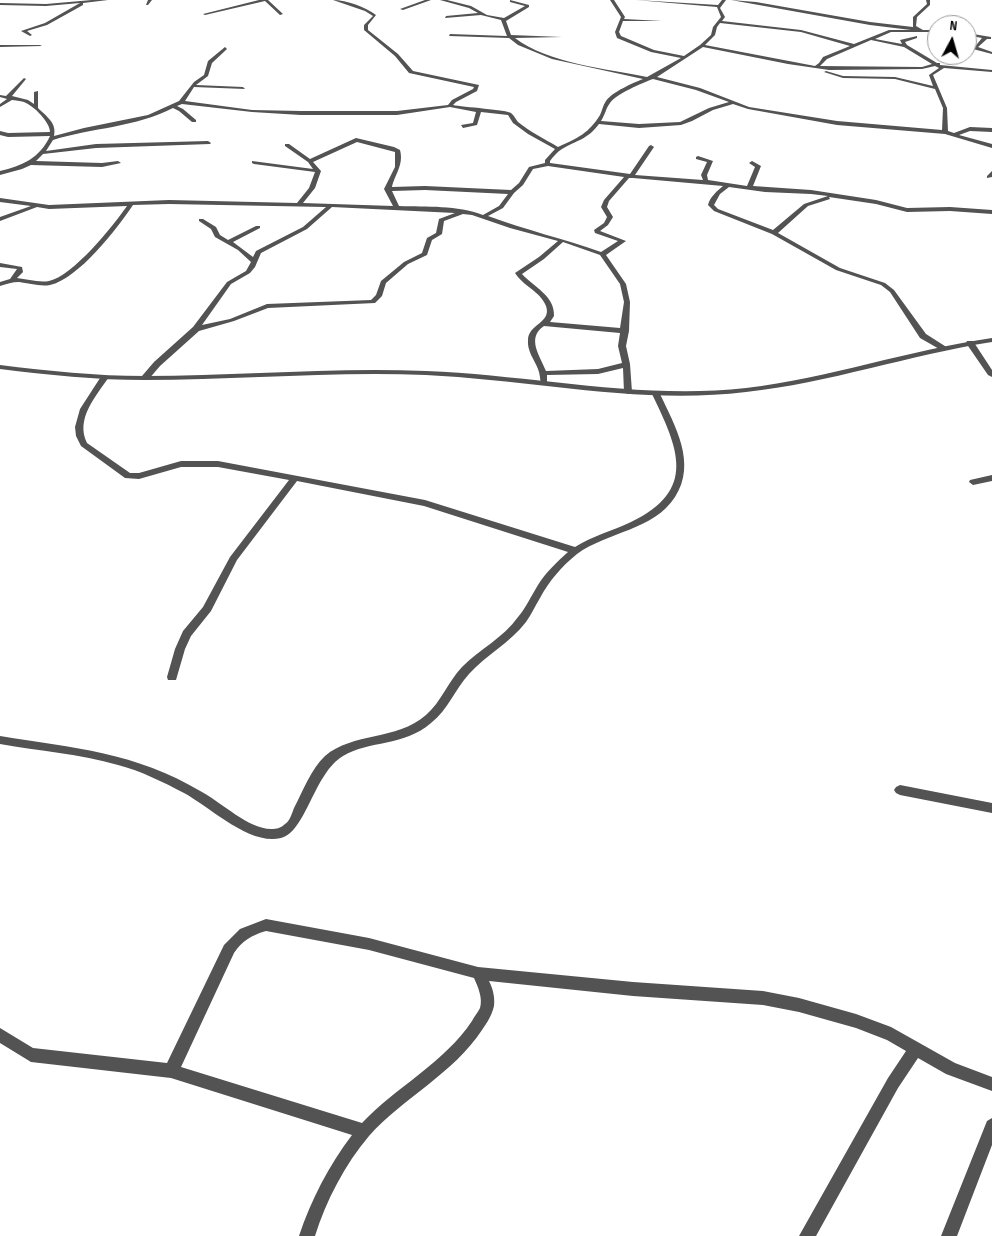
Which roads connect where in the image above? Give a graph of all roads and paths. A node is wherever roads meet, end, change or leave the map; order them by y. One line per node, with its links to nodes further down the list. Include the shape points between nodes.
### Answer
1 (106, 0): 11 (street)
2 (265, 0): 18 (street); 19 (street)
3 (335, 0): 61 (street, via 375,16 366,25 366,30 385,43 411,72 477,86)
4 (429, 0): 16 (street)
5 (442, 0): 20 (street, via 470,7)
6 (612, 0): 23 (street)
7 (638, 0): 15 (street)
8 (724, 0): 15 (street)
9 (733, 0): 26 (street)
10 (928, 0): 26 (street, via 929,4 915,14 913,23)
11 (85, 1): 14 (street); 28 (street, via 79,10 23,31)
12 (511, 1): 22 (street, via 528,6)
13 (0, 4): 14 (street)
14 (16, 5): 17 (street)
15 (719, 6): 25 (street, via 723,17)
16 (402, 9)
17 (6, 10)
18 (205, 14)
19 (281, 14)
20 (481, 14): 21 (street); 22 (street)
21 (446, 17)
22 (504, 20): 33 (street, via 504,28)
23 (623, 20): 24 (street); 44 (street, via 617,32 619,38 653,51)
24 (660, 21)
25 (719, 22): 37 (street, via 801,31); 40 (street)
26 (916, 29): 27 (street)
27 (924, 31): 36 (street, via 890,31)
28 (30, 35)
29 (450, 35): 33 (street)
30 (560, 36): 33 (street)
31 (914, 36): 41 (street, via 902,41)
32 (977, 36): 34 (street)
33 (510, 37): 49 (street, via 562,60)
34 (986, 37): 35 (street); 43 (street, via 975,48)
35 (992, 38)
36 (870, 39): 37 (street); 41 (street)
37 (852, 45): 47 (street, via 825,58)
38 (0, 46): 39 (street)
39 (40, 46)
40 (702, 46): 44 (street); 47 (street)
41 (905, 46): 45 (street)
42 (225, 48): 51 (street, via 212,58 206,75)
43 (992, 53)
44 (684, 57): 49 (street)
45 (927, 59)
46 (939, 65): 47 (street, via 846,70); 48 (street); 53 (street, via 942,70 931,75)
47 (817, 67): 53 (street, via 839,76 895,78)
48 (992, 71)
49 (650, 78): 58 (street, via 698,89); 65 (street, via 608,101 604,114)
50 (24, 79): 56 (street)
51 (193, 86): 52 (street); 57 (street)
52 (243, 88)
53 (936, 88): 68 (street, via 945,108)
54 (36, 92): 62 (street)
55 (0, 96): 56 (street)
56 (10, 97): 59 (street); 62 (street, via 26,101)
57 (181, 102): 60 (street); 61 (street, via 252,111 302,113 397,113)
58 (732, 103): 65 (street, via 681,123 640,126); 68 (street, via 837,123)
59 (0, 106)
60 (172, 106): 64 (street); 71 (street, via 149,116)
61 (450, 106): 63 (street)
62 (36, 108): 71 (street, via 54,127)
63 (479, 111): 66 (street, via 476,124); 76 (street, via 508,112 522,127)
64 (194, 121)
65 (596, 122): 76 (street, via 580,139)
66 (463, 126)
67 (992, 130): 70 (street, via 970,129)
68 (945, 132): 70 (street)
69 (0, 133): 71 (street)
70 (956, 134): 74 (street)
71 (52, 137): 77 (street)
72 (208, 143): 77 (street, via 96,146)
73 (286, 145): 79 (street)
74 (992, 146)
75 (651, 147): 87 (street)
76 (558, 149): 84 (street)
77 (41, 153): 81 (street)
78 (698, 158): 88 (street, via 710,161 704,175)
79 (310, 161): 85 (street); 91 (street, via 356,140 392,148 399,154 396,174)
80 (254, 162): 85 (street)
81 (31, 163): 82 (street); 86 (street)
82 (118, 163)
83 (752, 163): 90 (street, via 758,166)
84 (548, 164): 87 (street); 92 (street, via 531,168)
85 (318, 171): 96 (street, via 312,188)
86 (0, 173)
87 (629, 177): 88 (street); 109 (street, via 606,200 604,207 609,220 597,230 623,241)
88 (706, 182): 89 (street)
89 (729, 184): 90 (street); 106 (street, via 711,205 722,213)
90 (750, 186): 93 (street)
91 (388, 189): 92 (street); 99 (street, via 388,195)
92 (512, 192): 102 (street, via 497,211)
93 (831, 197): 101 (street, via 876,202 907,210); 106 (street, via 806,205)
94 (0, 200): 98 (street)
95 (132, 203): 96 (street); 98 (street); 112 (street, via 101,242 58,281 45,284)
96 (299, 204): 97 (street)
97 (331, 205): 99 (street); 110 (street, via 305,228 262,249)
98 (37, 206): 103 (street)
99 (397, 208): 100 (street)
100 (462, 212): 102 (street); 115 (street, via 441,220 439,234 428,240 425,254 406,263 383,282 379,296 373,302 266,306 232,320)
101 (992, 212)
102 (483, 217): 107 (street)
103 (0, 219)
104 (201, 220): 108 (street, via 214,228 215,235)
105 (258, 227): 108 (street)
106 (774, 233): 119 (street, via 838,270 883,284 892,291 918,330)
107 (562, 240): 109 (street); 114 (street, via 542,260 518,273 538,289 549,304 551,317)
108 (228, 242): 110 (street)
109 (602, 254): 116 (street, via 623,284 627,302)
110 (254, 261): 115 (street, via 248,272 229,283)
111 (0, 265): 112 (street, via 20,268)
112 (12, 279): 113 (street)
113 (0, 284)
114 (543, 324): 116 (street); 122 (street, via 534,330 532,340 533,353)
115 (196, 329): 125 (street)
116 (625, 331): 120 (street, via 622,346)
117 (992, 340): 118 (street)
118 (970, 343): 119 (street); 123 (street)
119 (944, 348): 128 (street, via 781,385 714,393)
120 (626, 364): 122 (street, via 607,370); 127 (street)
121 (0, 367): 124 (street)
122 (544, 372): 126 (street)
123 (992, 375)
124 (105, 377): 125 (street); 130 (street, via 82,414 79,438 124,475 139,476 177,465 210,463)
125 (145, 378): 126 (street, via 363,372 465,375)
126 (544, 382): 127 (street)
127 (628, 392): 128 (street)
128 (656, 394): 132 (street, via 678,439 680,472 673,494 649,516)
129 (992, 478): 131 (street)
130 (294, 479): 132 (street, via 425,503); 133 (street, via 233,559 207,609 180,649)
131 (973, 482)
132 (576, 551): 134 (street, via 546,579 522,622 464,671 430,718 400,736 344,750 330,759 291,828 284,834 258,833 198,795 156,774 118,761)
133 (172, 677)
134 (0, 740)
135 (900, 790): 136 (street)
136 (992, 808)
137 (478, 973): 139 (street, via 763,998 856,1021 891,1034); 140 (street, via 369,944 266,925 250,928 236,938 229,949); 143 (street, via 487,988 487,1007 473,1034 410,1092 382,1111)
138 (0, 1035): 140 (street, via 31,1055)
139 (916, 1049): 141 (street, via 951,1069); 145 (street, via 893,1083)
140 (171, 1071): 143 (street)
141 (992, 1084)
142 (992, 1126): 146 (street)
143 (364, 1132): 144 (street, via 350,1149 317,1209)
144 (307, 1236)
145 (807, 1236)
146 (949, 1236)

